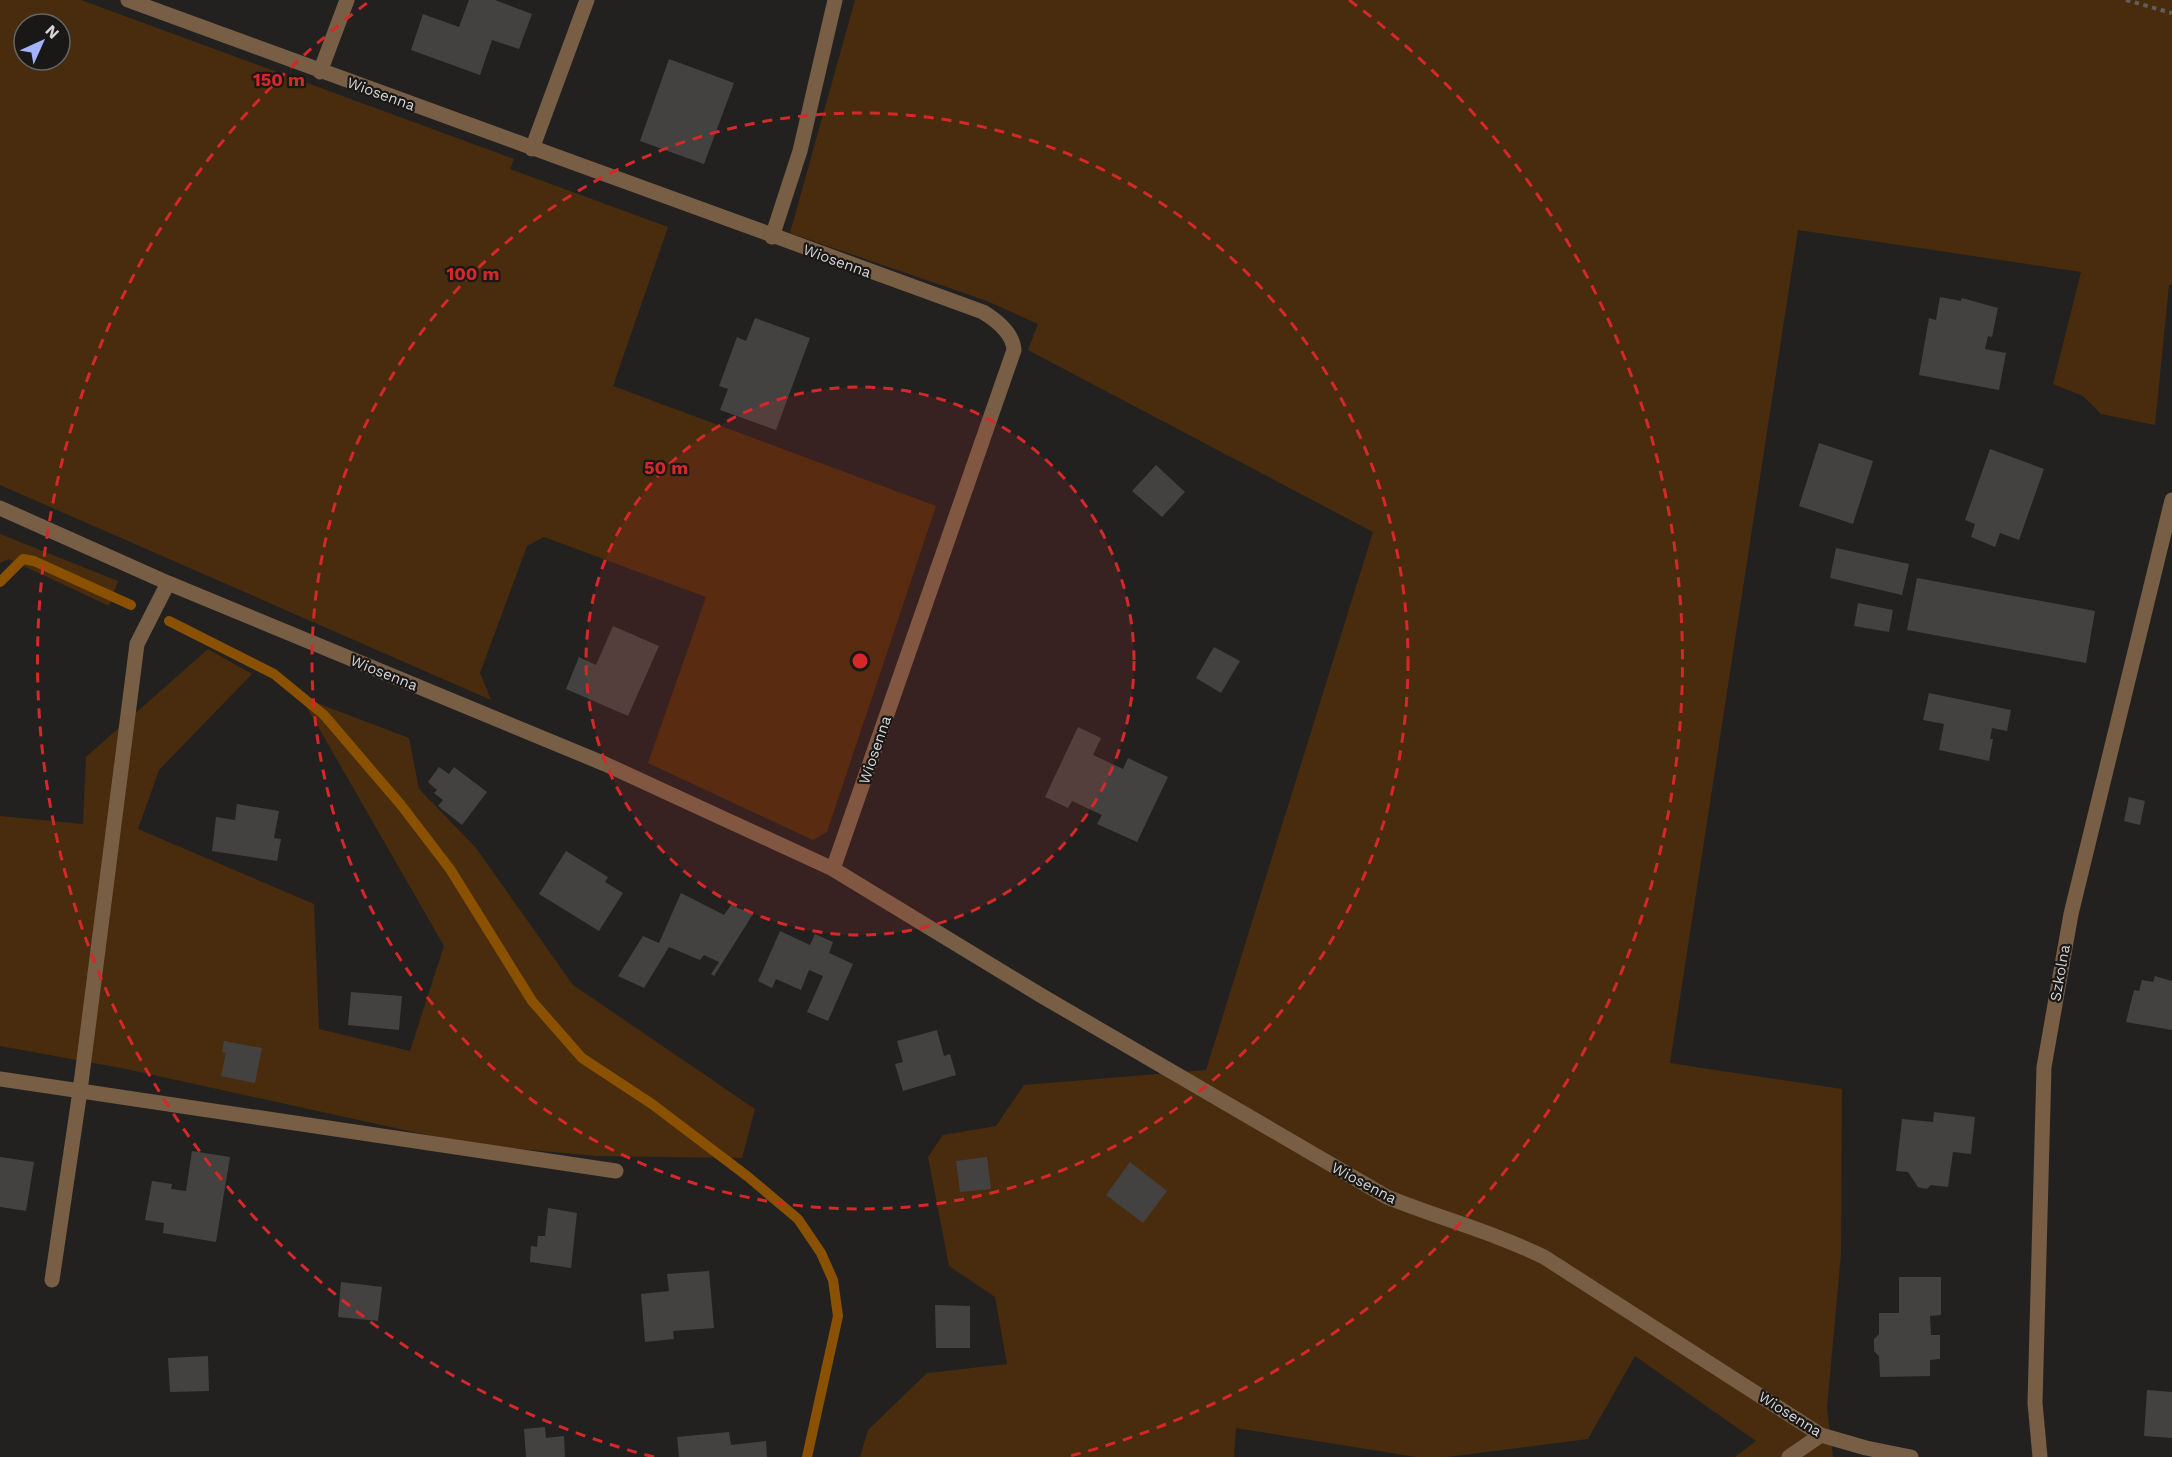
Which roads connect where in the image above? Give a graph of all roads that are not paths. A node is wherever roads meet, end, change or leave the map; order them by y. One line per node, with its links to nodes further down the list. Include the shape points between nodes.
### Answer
1 (128, 0): 5 (street, Wiosenna)
2 (347, 0): 5 (street)
3 (587, 0): 6 (street)
4 (835, 0): 7 (street, via 800,151)
5 (320, 72): 6 (street, Wiosenna)
6 (532, 149): 7 (street, Wiosenna)
7 (772, 237): 11 (street, Wiosenna, via 983,312 1014,343)
8 (2172, 500): 19 (street, Szkolna, via 2071,914 2044,1067 2035,1403)
9 (0, 508): 10 (street, Wiosenna)
10 (168, 583): 11 (street, Wiosenna, via 605,764); 13 (street, via 137,644)
11 (833, 869): 16 (street, Wiosenna, via 1347,1175 1405,1204 1512,1241 1544,1257)
12 (0, 1079): 13 (street)
13 (80, 1091): 14 (street); 15 (street)
14 (616, 1171)
15 (52, 1280)
16 (1821, 1435): 17 (street); 18 (street, Wiosenna)
17 (1789, 1457)
18 (1911, 1457)
19 (2040, 1457)

